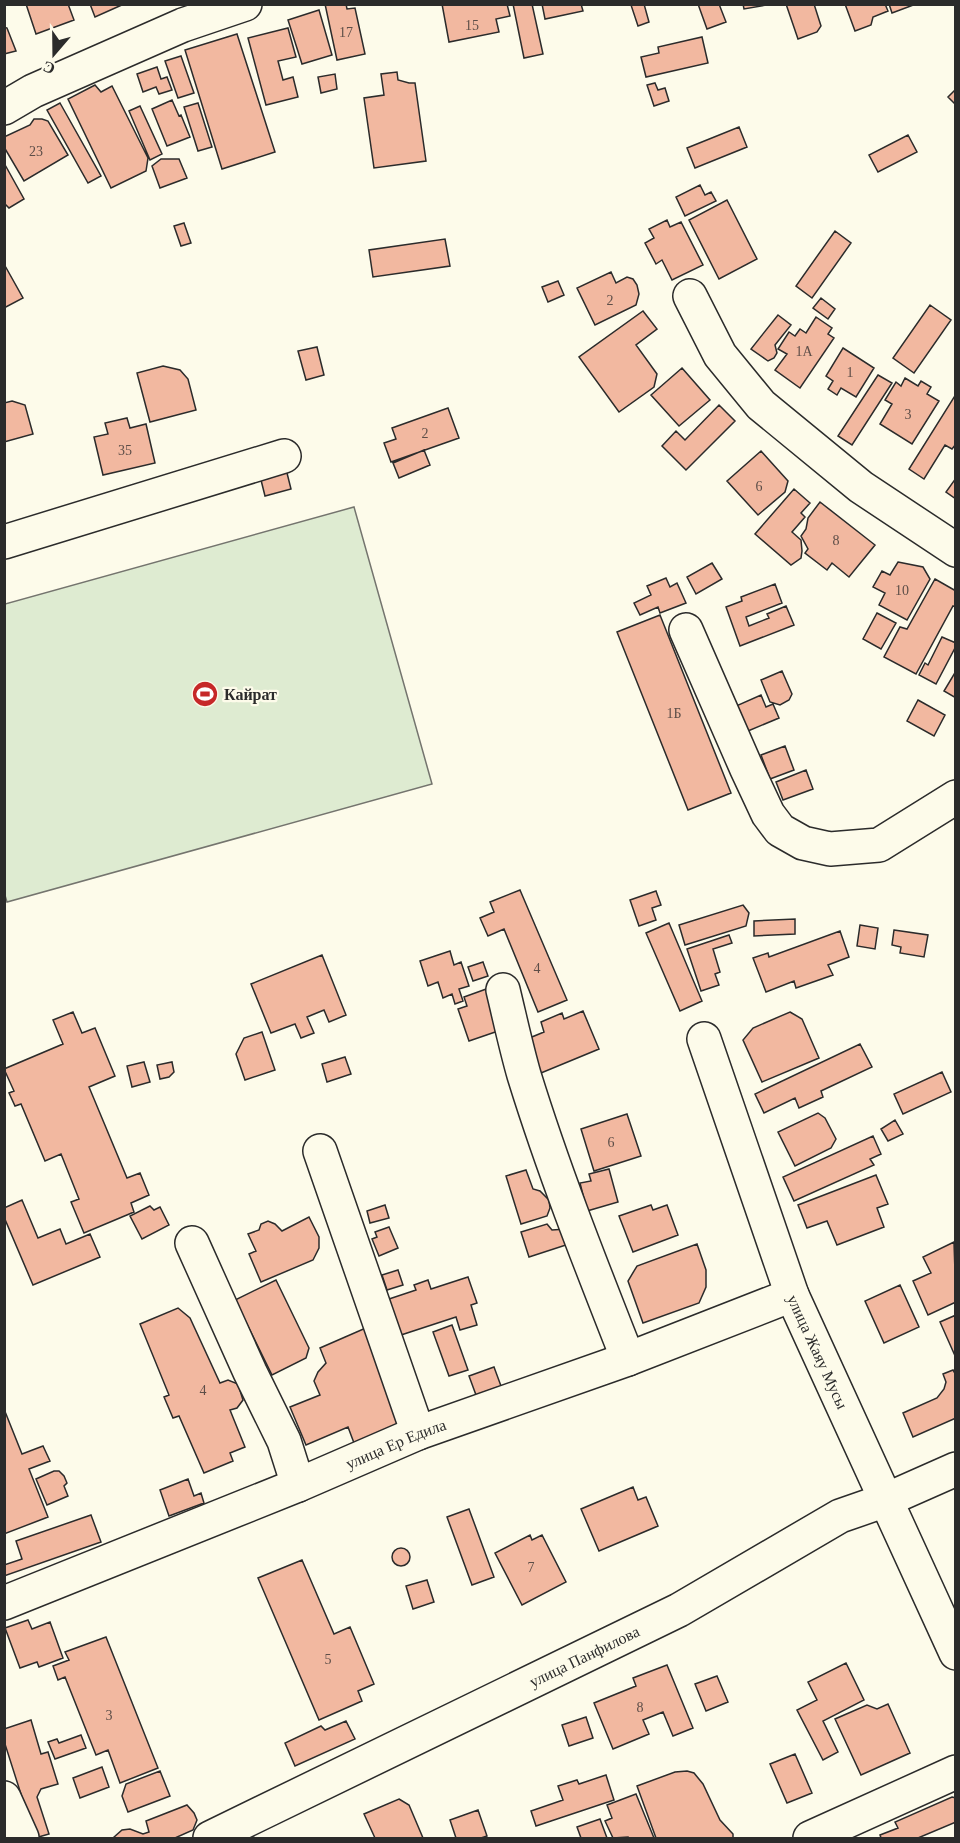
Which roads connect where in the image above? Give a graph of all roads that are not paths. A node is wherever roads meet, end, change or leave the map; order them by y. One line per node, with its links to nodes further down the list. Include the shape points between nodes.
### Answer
1 (245, 4): 2 (street, via 183,25)
2 (4, 108)
3 (690, 296): 6 (street, via 720,355 761,405 861,487)
4 (284, 456): 5 (street)
5 (4, 542)
6 (956, 550)
7 (686, 630): 8 (street, via 746,768 780,830 803,843 830,849 879,845)
8 (956, 797)
9 (503, 990): 14 (street, via 545,1141)
10 (704, 1040): 13 (street, улица Жаяу Мусы)
11 (320, 1151): 15 (street)
12 (192, 1244): 17 (street, via 284,1441)
13 (792, 1295): 14 (street, улица Ер Едила); 18 (street, улица Жаяу Мусы)
14 (628, 1359): 15 (street, улица Ер Едила)
15 (418, 1433): 17 (street, улица Ер Едила)
16 (956, 1469): 18 (street, улица Панфилова)
17 (298, 1485): 19 (street, улица Ер Едила)
18 (886, 1500): 20 (street, улица Жаяу Мусы); 24 (street, улица Панфилова, via 840,1516 679,1610)
19 (4, 1603)
20 (956, 1653)
21 (956, 1772): 25 (street)
22 (4, 1798): 23 (street)
23 (22, 1839)
24 (210, 1839)
25 (810, 1839)

